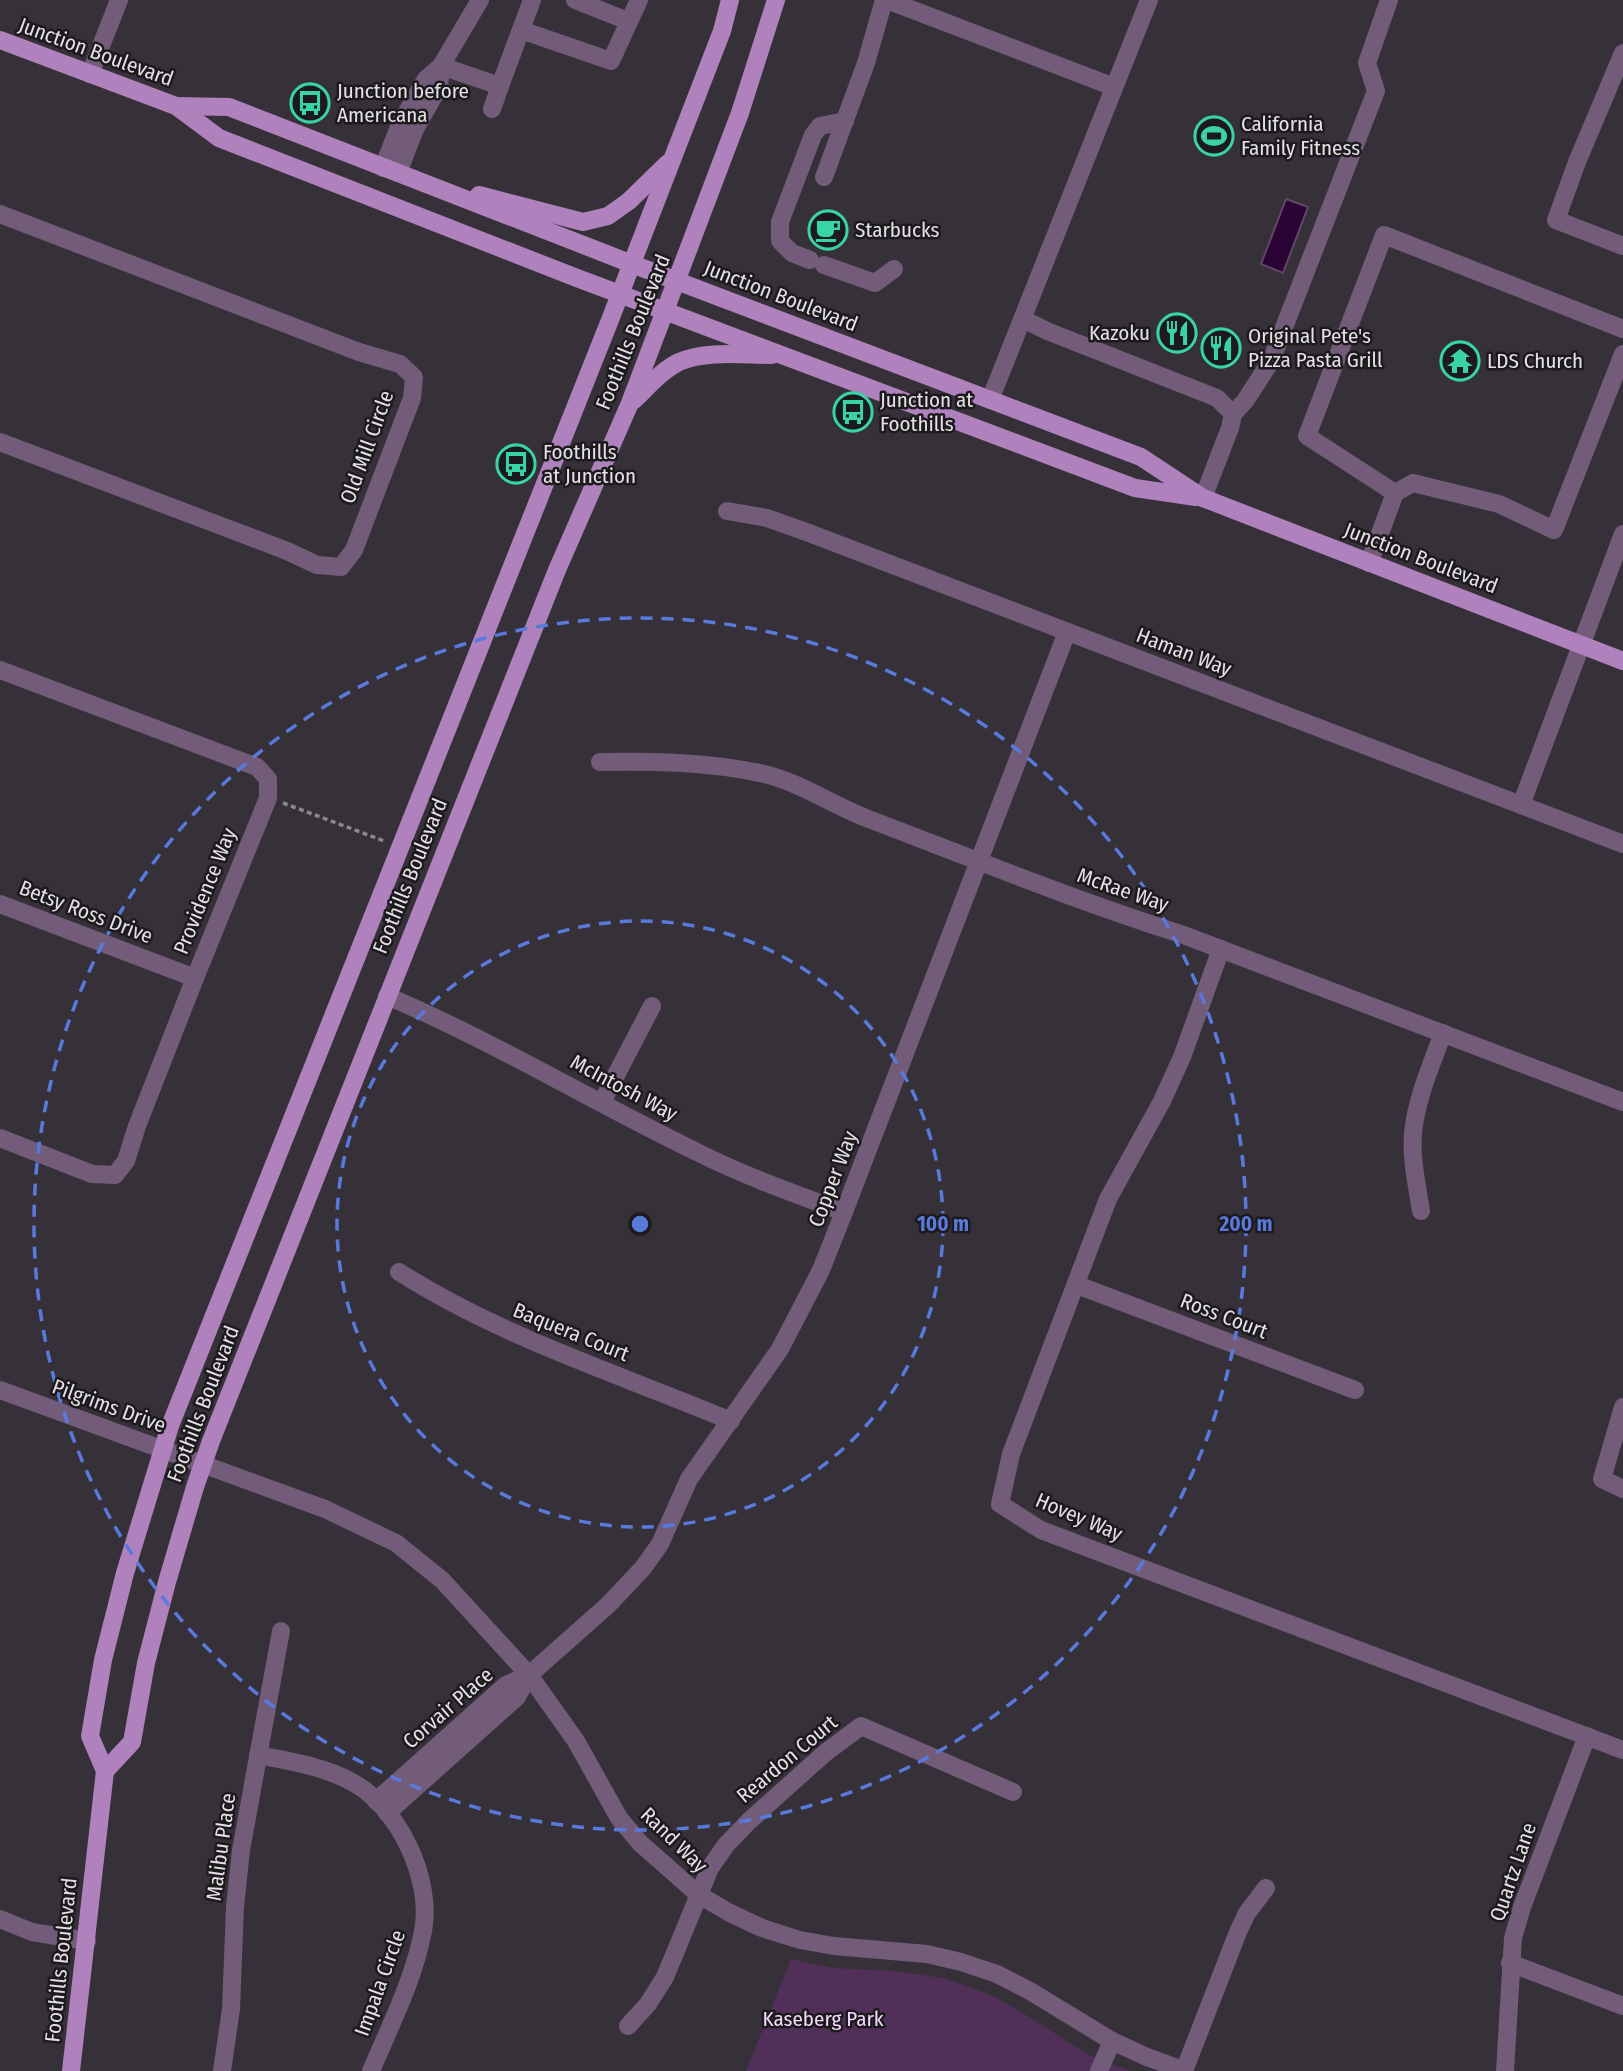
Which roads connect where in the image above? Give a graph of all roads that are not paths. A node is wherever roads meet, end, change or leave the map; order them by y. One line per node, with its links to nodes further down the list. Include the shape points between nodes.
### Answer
1 (119, 0): 16 (street)
2 (480, 0): 15 (street)
3 (532, 0): 12 (street)
4 (575, 0): 11 (street)
5 (639, 0): 11 (street)
6 (730, 0): 22 (main road, Foothills Boulevard)
7 (776, 0): 29 (main road, Foothills Boulevard)
8 (886, 0): 18 (street); 21 (street)
9 (1149, 0): 18 (street)
10 (1389, 0): 38 (street, via 1367,63 1376,91 1271,362)
11 (628, 21): 12 (street, via 611,61)
12 (521, 30): 17 (street)
13 (0, 40): 16 (main road, Junction Boulevard)
14 (1623, 52): 26 (street, via 1556,220)
15 (441, 66): 17 (street); 23 (street, via 439,87)
16 (90, 74): 19 (main road, Junction Boulevard)
17 (500, 86): 20 (street)
18 (1114, 87): 32 (street)
19 (176, 106): 23 (main road, Junction Boulevard, via 229,107); 30 (main road, Junction Boulevard, via 219,138)
20 (492, 109)
21 (845, 121): 24 (street); 28 (street, via 820,126 813,135 780,222 780,241 792,253 875,283)
22 (673, 158): 23 (main road, via 608,216 583,222); 27 (main road, Foothills Boulevard)
23 (391, 170): 27 (main road, Junction Boulevard)
24 (824, 177)
25 (0, 214): 39 (street, Old Mill Circle, via 400,364 414,377 412,398 354,551 341,567 317,565)
26 (1623, 246)
27 (632, 264): 29 (main road, Junction Boulevard); 30 (main road, Foothills Boulevard)
28 (894, 269)
29 (677, 282): 31 (main road, Foothills Boulevard); 36 (main road, Junction Boulevard)
30 (620, 294): 31 (main road, Junction Boulevard); 70 (main road, Foothills Boulevard)
31 (666, 311): 35 (main road, Junction Boulevard); 37 (main road, Foothills Boulevard)
32 (1023, 318): 36 (street); 38 (street, via 1217,398)
33 (1623, 329): 40 (street, via 1384,235 1307,436)
34 (1623, 354): 40 (street, via 1554,530 1499,504 1425,486 1413,484)
35 (783, 355): 37 (main road, via 707,355 680,362); 41 (main road, Junction Boulevard, via 1135,488)
36 (990, 400): 41 (main road, Junction Boulevard, via 1141,457)
37 (630, 403): 56 (main road, Foothills Boulevard, via 557,570)
38 (1233, 414): 41 (street)
39 (0, 442)
40 (1395, 493): 44 (street)
41 (1203, 498): 44 (main road, Junction Boulevard)
42 (727, 511): 45 (street, Haman Way, via 767,518)
43 (1623, 534): 46 (street)
44 (1369, 563): 46 (main road, Junction Boulevard)
45 (1067, 632): 50 (street, Haman Way); 52 (street, Copper Way)
46 (1581, 645): 47 (main road, Junction Boulevard); 50 (street)
47 (1623, 661)
48 (0, 670): 55 (street, Providence Way, via 257,767 268,779 268,798)
49 (600, 762): 52 (street, McRae Way, via 643,761 767,775)
50 (1521, 805): 51 (street, Haman Way)
51 (1623, 844)
52 (979, 861): 54 (street, McRae Way); 63 (street, Copper Way)
53 (0, 904): 55 (street, Betsy Ross Drive)
54 (1222, 949): 58 (street, McRae Way); 65 (street, Hovey Way, via 1182,1057 1108,1199)
55 (195, 978): 61 (street, Providence Way, via 127,1161 115,1175 92,1174)
56 (387, 996): 59 (street, McIntosh Way); 71 (main road, Foothills Boulevard)
57 (652, 1006): 59 (street)
58 (1443, 1033): 60 (street, McRae Way); 62 (street, via 1418,1105 1413,1135)
59 (602, 1102): 63 (street, McIntosh Way, via 747,1175)
60 (1623, 1102)
61 (0, 1138)
62 (1421, 1211)
63 (845, 1212): 69 (street, Copper Way, via 801,1311)
64 (399, 1272): 69 (street, Baquera Court, via 500,1328)
65 (1077, 1285): 67 (street, Ross Court); 75 (street, Hovey Way, via 1011,1454 1000,1504 1041,1530)
66 (0, 1390): 70 (street, Pilgrims Drive)
67 (1355, 1390)
68 (1623, 1407): 72 (street, via 1602,1479)
69 (732, 1421): 74 (street, Copper Way, via 689,1479 660,1544 643,1568)
70 (162, 1450): 71 (street, Pilgrims Drive); 78 (main road, Foothills Boulevard, via 101,1672 90,1737)
71 (203, 1464): 74 (street, Rand Way, via 325,1508 396,1543 442,1580); 78 (main road, Foothills Boulevard, via 146,1663 132,1742)
72 (1623, 1489)
73 (282, 1631): 77 (street, Malibu Place)
74 (529, 1675): 80 (street, Corvair Place, via 506,1685 467,1731); 82 (street, Rand Way, via 576,1741 619,1818 656,1859)
75 (1587, 1736): 76 (street, Hovey Way); 85 (street, Quartz Lane, via 1522,1907)
76 (1623, 1750)
77 (258, 1755): 80 (street, Impala Circle, via 337,1774); 90 (street, Malibu Place, via 236,1896 231,2008)
78 (105, 1771): 84 (main road, Foothills Boulevard)
79 (1013, 1792): 82 (street, Reardon Court, via 861,1726 749,1821 710,1868)
80 (382, 1807): 91 (street, Impala Circle, via 404,1838 420,1874 425,1909 411,1974)
81 (1266, 1888): 93 (street, via 1238,1933)
82 (699, 1895): 87 (street, via 665,1977); 88 (street, Rand Way, via 762,1928 800,1940 927,1954 997,1974)
83 (0, 1919): 84 (street, via 32,1933)
84 (87, 1941): 89 (main road, Foothills Boulevard)
85 (1510, 1964): 86 (street); 94 (street, Quartz Lane)
86 (1623, 2006)
87 (628, 2026)
88 (1112, 2040): 92 (street); 93 (street, Rand Way)
89 (71, 2071)
90 (222, 2071)
91 (371, 2071)
92 (1099, 2071)
93 (1184, 2071)
94 (1505, 2071)

